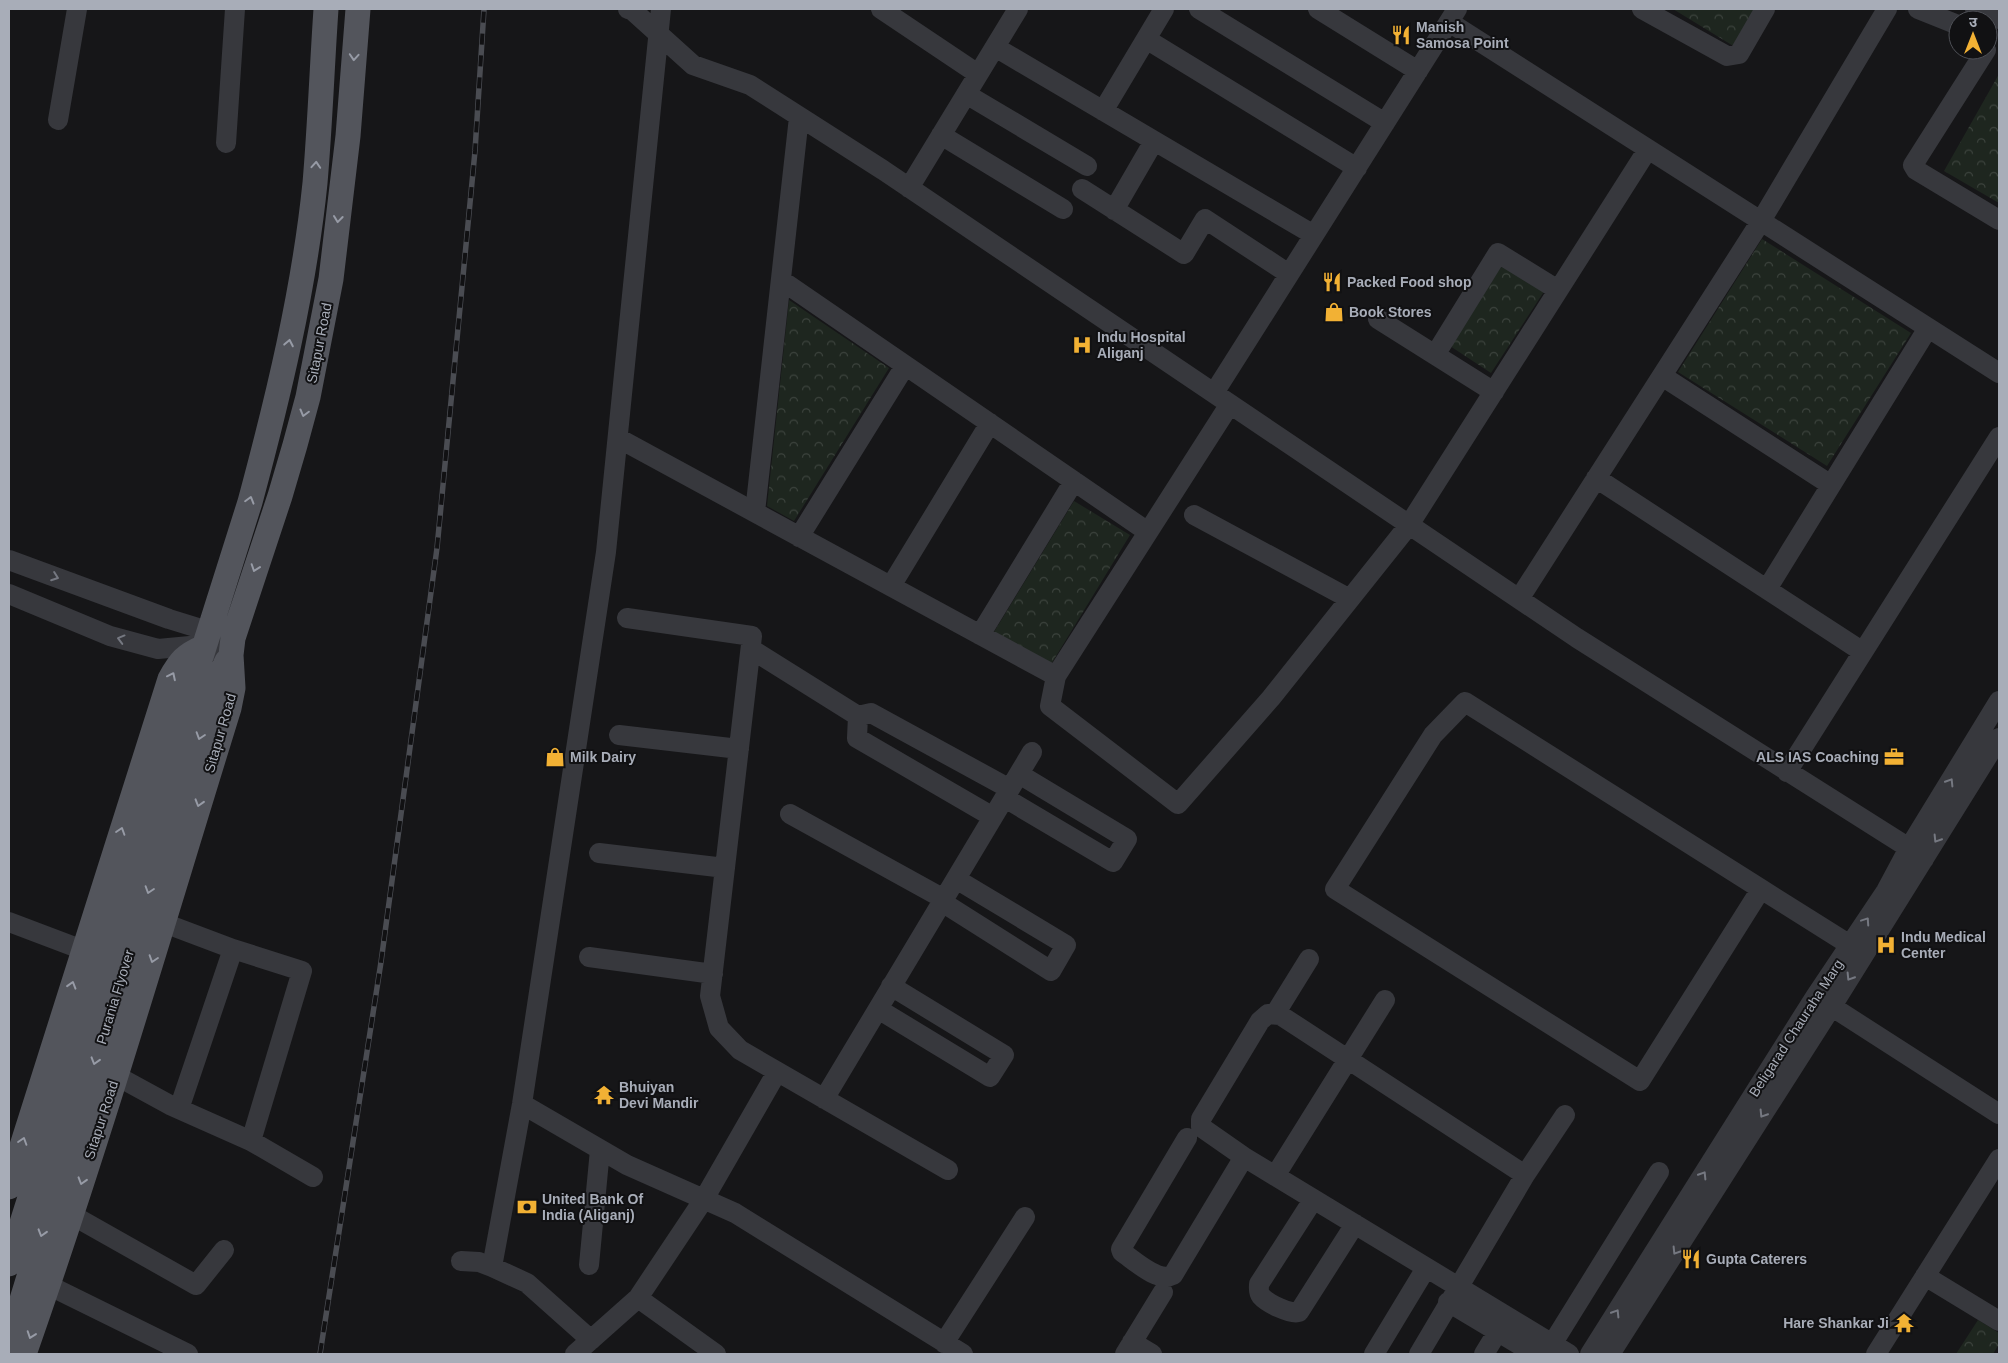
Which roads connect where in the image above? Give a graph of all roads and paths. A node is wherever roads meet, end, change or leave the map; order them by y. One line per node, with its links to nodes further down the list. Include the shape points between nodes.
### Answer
1 (77, 9): 27 (street)
2 (235, 9): 31 (street)
3 (326, 9): 72 (main road, one-way to 3, via 250,502 278,397 315,183)
4 (358, 9): 73 (main road, Sitapur Road, one-way to 73, via 348,136 326,306 293,453)
5 (628, 9): 18 (street)
6 (661, 9): 18 (street)
7 (881, 9): 23 (street)
8 (1018, 9): 20 (street)
9 (1164, 9): 19 (street)
10 (1199, 9): 28 (street)
11 (1318, 9): 22 (street)
12 (1642, 9): 13 (street, via 1727,56 1734,56 1739,54)
13 (1765, 9)
14 (1887, 9): 40 (street)
15 (1918, 9): 17 (street)
16 (1453, 15): 22 (street); 32 (street)
17 (1948, 21)
18 (660, 35): 26 (street, via 693,66 750,85); 55 (street)
19 (1146, 39): 25 (street); 34 (street)
20 (995, 47): 23 (street); 25 (street)
21 (1973, 60): 39 (street, via 1914,165 1916,170)
22 (1418, 71): 28 (street)
23 (978, 74): 24 (street)
24 (966, 94): 29 (street); 33 (street)
25 (1103, 111): 30 (street)
26 (799, 117): 35 (street); 43 (street)
27 (58, 120)
28 (1385, 123): 34 (street)
29 (942, 135): 35 (street); 37 (street)
30 (1154, 141): 38 (street); 41 (street)
31 (226, 143)
32 (1648, 149): 40 (street); 44 (street)
33 (1087, 166)
34 (1357, 168): 41 (street)
35 (909, 188): 52 (street)
36 (1082, 189): 38 (street)
37 (1063, 209)
38 (1114, 210): 42 (street, via 1184,254 1204,219)
39 (1999, 220)
40 (1761, 221): 46 (street); 50 (street)
41 (1314, 235): 42 (street)
42 (1290, 274): 52 (street)
43 (781, 280): 48 (street); 59 (street)
44 (1558, 290): 47 (street, via 1498,253); 51 (street)
45 (1378, 319): 47 (street)
46 (1928, 328): 49 (street); 58 (street)
47 (1435, 355): 51 (street)
48 (905, 366): 53 (street); 63 (street)
49 (1999, 373)
50 (1662, 376): 56 (street); 58 (street)
51 (1494, 392): 61 (street)
52 (1222, 399): 61 (street); 62 (street)
53 (990, 423): 57 (street); 65 (street)
54 (1999, 436): 75 (street)
55 (618, 438): 59 (street); 111 (street, via 606,552)
56 (1596, 478): 66 (street); 69 (street)
57 (1074, 481): 62 (street); 71 (street)
58 (1831, 484): 66 (street)
59 (754, 512): 63 (street)
60 (1194, 516): 68 (street)
61 (1409, 525): 68 (street); 69 (street)
62 (1148, 532): 76 (street)
63 (799, 536): 65 (street)
64 (9, 560): 72 (street, one-way to 72, via 169,619)
65 (891, 586): 71 (street)
66 (1767, 589): 75 (street)
67 (9, 594): 72 (street, one-way to 67, via 190,646 158,649 110,636)
68 (1350, 599): 76 (street, via 1271,698 1178,804 1050,706)
69 (1519, 599): 83 (street)
70 (627, 618): 74 (street, via 752,636)
71 (980, 635): 76 (street)
72 (206, 639): 73 (street); 97 (main road, one-way to 72, via 170,679 180,661); 100 (main road, Purania Flyover)
73 (232, 647): 94 (main road, Sitapur Road, one-way to 94, via 233,688 229,708); 100 (main road, Purania Flyover, one-way to 100)
74 (751, 649): 78 (street); 81 (street)
75 (1863, 652): 83 (street)
76 (1056, 676)
77 (1999, 702): 88 (street, Beligarad Chauraha Marg, one-way to 77)
78 (858, 716): 84 (street, via 871,713); 86 (street, via 857,738)
79 (619, 735): 81 (street)
80 (1999, 738): 88 (street, one-way to 88)
81 (739, 749): 89 (street)
82 (1032, 752): 84 (street)
83 (1787, 772): 88 (street)
84 (1011, 787): 84 (street, via 1127,839 1113,862); 86 (street)
85 (790, 814): 92 (street)
86 (993, 817): 90 (street)
87 (599, 853): 89 (street)
88 (1916, 854): 95 (street, Beligarad Chauraha Marg, one-way to 88, via 1886,891); 104 (street, one-way to 104)
89 (725, 868): 101 (street)
90 (956, 879): 92 (street); 92 (street, via 1066,945 1051,971)
91 (1761, 889): 91 (street, via 1640,1082 1334,889 1433,735 1465,702); 95 (street)
92 (943, 900): 102 (street)
93 (9, 922): 97 (street)
94 (164, 923): 96 (street); 109 (main road, Sitapur Road, one-way to 109)
95 (1850, 945): 104 (street, Beligarad Chauraha Marg)
96 (232, 949): 112 (street); 116 (street, via 302,971)
97 (83, 950): 125 (main road, one-way to 97)
98 (589, 957): 101 (street)
99 (1309, 959): 106 (street)
100 (116, 960): 133 (main road, Purania Flyover); 145 (main road, Purania Flyover, one-way to 145)
101 (713, 974): 108 (street, via 710,996 719,1028 740,1050)
102 (891, 986): 105 (street); 105 (street, via 1004,1055 990,1078)
103 (1385, 1000): 107 (street)
104 (1823, 1002): 113 (street); 160 (street, Beligarad Chauraha Marg, one-way to 104); 161 (street, one-way to 161)
105 (878, 1009): 110 (street)
106 (1275, 1014): 107 (street); 118 (street, via 1265,1015 1260,1021 1201,1119 1201,1127)
107 (1348, 1059): 122 (street); 123 (street)
108 (777, 1072): 110 (street); 126 (street)
109 (116, 1075): 112 (street); 128 (main road, Sitapur Road, one-way to 128)
110 (824, 1098): 120 (street)
111 (522, 1104): 117 (street); 135 (street)
112 (179, 1109): 116 (street)
113 (1999, 1114)
114 (1565, 1115): 122 (street)
115 (1187, 1138): 118 (street, via 1121,1249 1158,1277 1173,1275)
116 (251, 1141): 124 (street)
117 (600, 1150): 126 (street); 134 (street)
118 (1244, 1157): 123 (street)
119 (1999, 1159): 137 (street)
120 (948, 1170)
121 (1660, 1172): 148 (street)
122 (1525, 1175): 140 (street)
123 (1275, 1176): 127 (street)
124 (313, 1177)
125 (9, 1187)
126 (704, 1199): 141 (street); 146 (street, via 735,1213)
127 (1313, 1200): 130 (street); 130 (street, via 1259,1284 1262,1297 1292,1314 1299,1312)
128 (72, 1215): 131 (street, via 196,1285); 138 (main road, Sitapur Road)
129 (1025, 1217): 146 (street)
130 (1355, 1224): 136 (street)
131 (224, 1250)
132 (461, 1261): 135 (street, via 479,1262)
133 (9, 1264)
134 (589, 1265)
135 (492, 1268): 144 (street, via 527,1283)
136 (1426, 1268): 140 (street); 155 (street)
137 (1925, 1276): 142 (street); 162 (street)
138 (48, 1284): 149 (main road, Sitapur Road, one-way to 149); 150 (street)
139 (1163, 1292): 147 (street)
140 (1452, 1295): 143 (street); 148 (street); 156 (street)
141 (638, 1298): 144 (street); 152 (street)
142 (1999, 1320)
143 (1498, 1331): 157 (street); 158 (street)
144 (591, 1340): 151 (street)
145 (9, 1342)
146 (944, 1342): 153 (street)
147 (1129, 1348): 154 (street)
148 (1549, 1349): 159 (street)
149 (24, 1354)
150 (188, 1354)
151 (575, 1354)
152 (716, 1354)
153 (963, 1354)
154 (1152, 1354)
155 (1374, 1354)
156 (1419, 1354)
157 (1484, 1354)
158 (1535, 1354)
159 (1569, 1354)
160 (1590, 1354)
161 (1610, 1354)
162 (1876, 1354)

